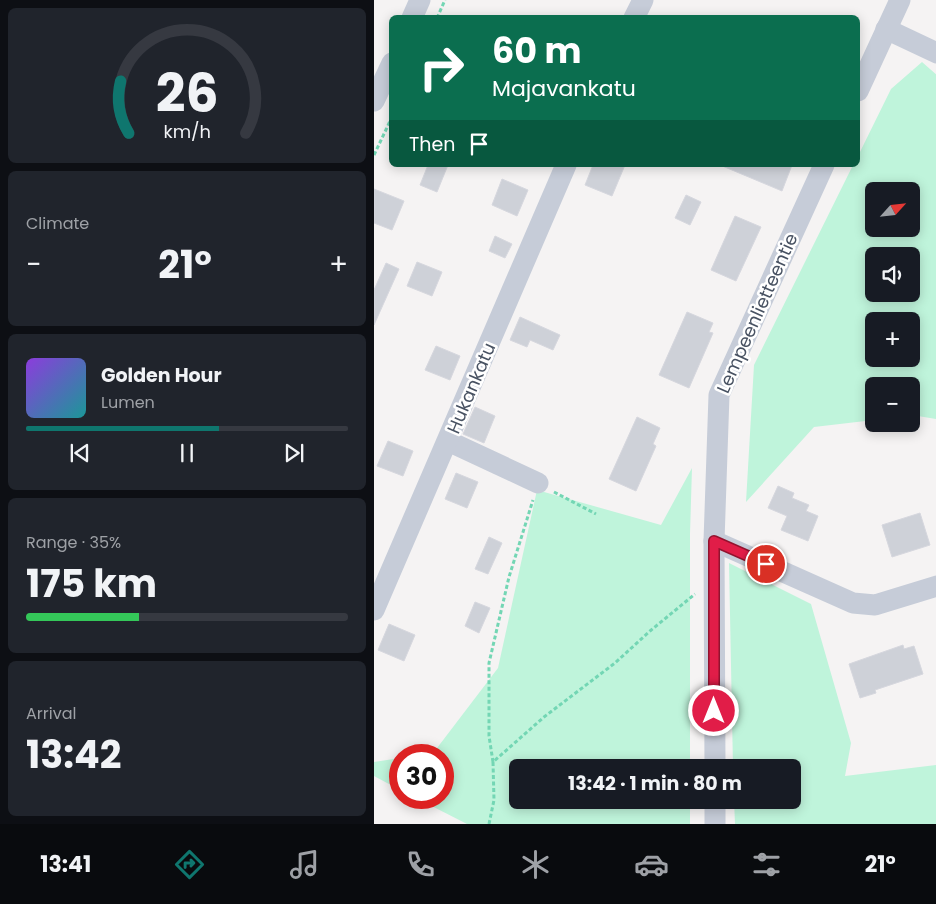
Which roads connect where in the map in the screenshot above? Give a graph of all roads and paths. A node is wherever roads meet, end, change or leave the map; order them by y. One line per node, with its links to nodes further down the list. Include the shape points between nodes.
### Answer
1 (420, 0): 5 (street)
2 (445, 0): 6 (path)
3 (643, 0): 7 (street)
4 (900, 0): 8 (street)
5 (413, 15)
6 (438, 15)
7 (636, 15)
8 (886, 29): 9 (street); 11 (street)
9 (936, 53)
10 (389, 69): 12 (street)
11 (860, 87)
12 (374, 101)
13 (389, 123): 14 (path)
14 (374, 155)
15 (565, 167): 17 (street, Hukankatu)
16 (823, 167): 20 (street, Lempeenlietteentie, via 719,395)
17 (448, 441): 18 (street); 23 (street, Hukankatu)
18 (538, 484): 19 (path); 25 (path, via 509,578 489,663 489,736)
19 (596, 514)
20 (714, 541): 21 (street, Lempeenlietteentie); 22 (street, via 853,603 875,605)
21 (714, 580): 24 (street, Lempeenlietteentie); 25 (path, via 682,603 615,663 544,717)
22 (936, 586)
23 (374, 610)
24 (714, 759)
25 (493, 762): 27 (path, via 494,800)
26 (715, 809): 28 (street)
27 (489, 824)
28 (715, 824)

